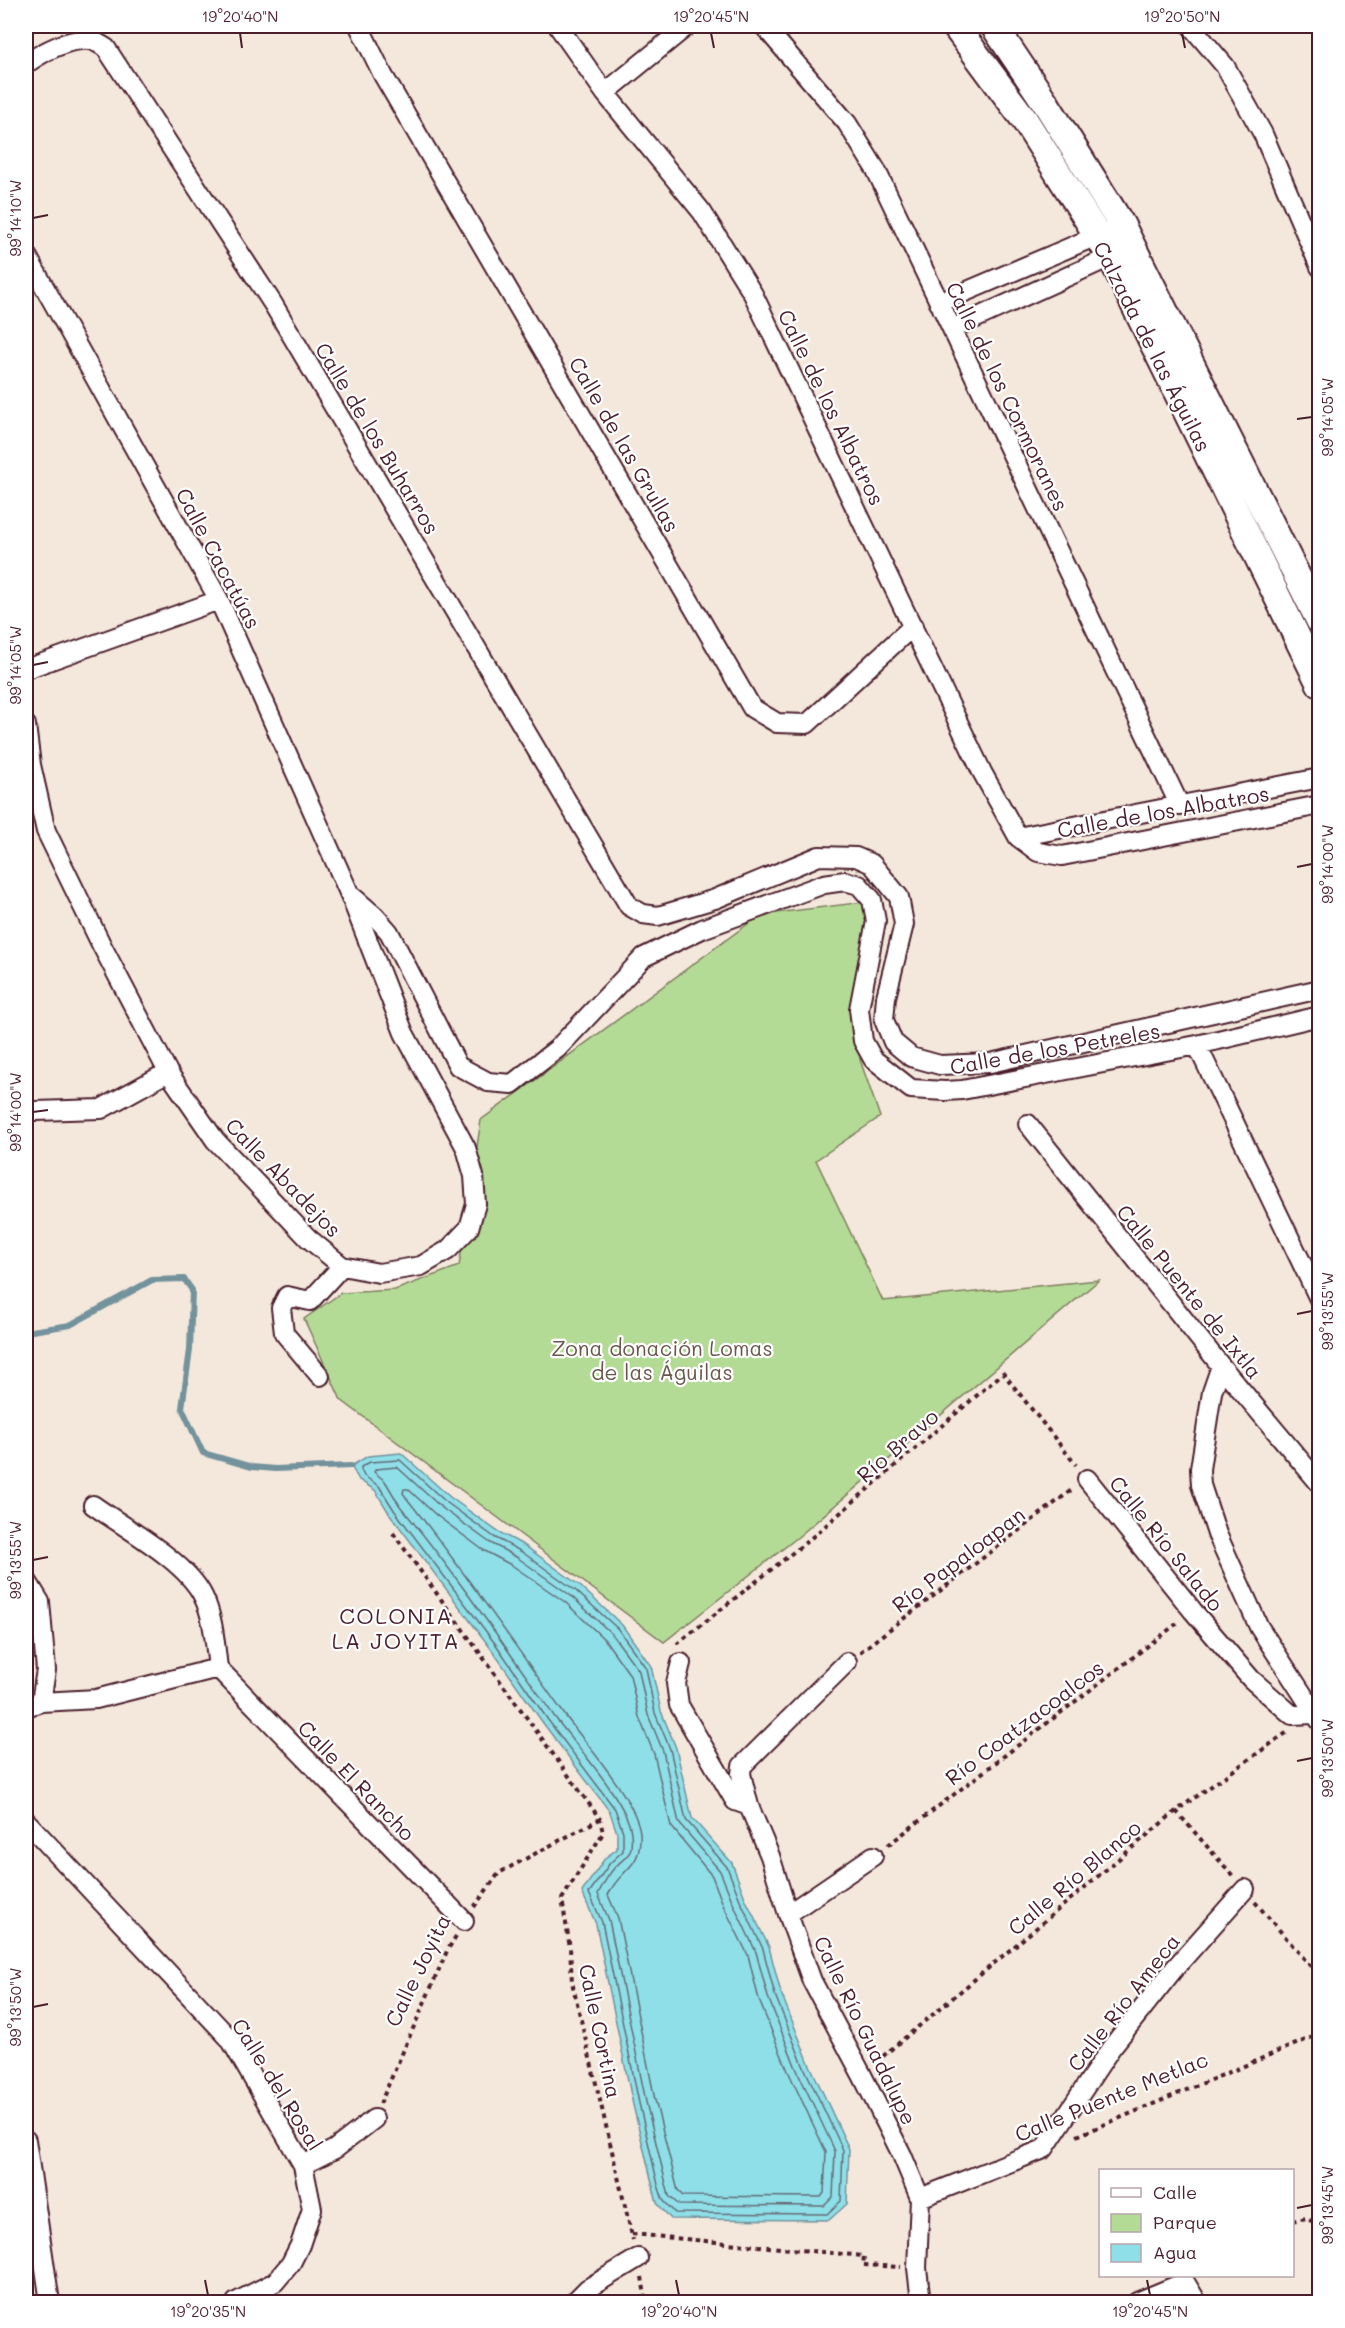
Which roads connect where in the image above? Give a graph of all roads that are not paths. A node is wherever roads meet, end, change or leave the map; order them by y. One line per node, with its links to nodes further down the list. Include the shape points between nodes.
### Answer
1 (359, 26): 17 (street, Calle de las Grullas, via 383,75 752,708 777,723 807,724)
2 (558, 26): 9 (street, Calle de los Albatros)
3 (687, 26): 9 (street)
4 (764, 26): 13 (street, Calle de los Cormoranes, via 847,123 876,170)
5 (955, 26): 10 (main road, Calzada de las Águilas)
6 (994, 26): 10 (main road, Calzada de las Águilas, via 1121,224)
7 (1191, 26): 12 (street, via 1225,66 1263,134)
8 (26, 64): 27 (street, Calle de los Buharros, via 74,42 90,40 106,48 273,304 629,906)
9 (605, 93): 17 (street, Calle de los Albatros, via 702,212 753,294)
10 (1114, 247): 13 (street); 14 (street); 16 (main road, Calzada de las Águilas); 18 (main road, Calzada de las Águilas)
11 (26, 254): 15 (street, Calle Cacatúas)
12 (1320, 267)
13 (939, 303): 14 (street, Calle de los Cormoranes)
14 (952, 329): 24 (street, Calle de los Cormoranes)
15 (219, 600): 19 (street); 26 (street, Calle Cacatúas)
16 (1320, 622): 18 (street)
17 (913, 626): 25 (street, Calle de los Albatros, via 982,772)
18 (1294, 632): 20 (main road, Calzada de las Águilas)
19 (26, 669)
20 (1320, 684)
21 (26, 724): 31 (street, Calle Abadejos, via 46,831)
22 (1320, 778): 24 (street, Calle de los Albatros)
23 (1320, 805): 25 (street, Calle de los Albatros, via 1062,856 1038,852)
24 (1180, 806): 25 (street, Calle de los Albatros)
25 (1018, 837)
26 (350, 895): 30 (street, Calle de los Petreles, via 389,932 458,1066 488,1082 512,1084 557,1049 644,957 702,929 824,884 845,881 859,885 872,900 876,921 859,1009 863,1041 873,1059 911,1089 962,1090); 34 (street, Calle Abadejos, via 404,1033 466,1149 474,1176 476,1204 469,1228 448,1250 421,1266 379,1273)
27 (658, 916): 28 (street, Calle de los Petreles, via 715,899 819,856 856,857 872,864 899,897 904,924 884,1020 892,1042 911,1057 940,1065 990,1063)
28 (1320, 989)
29 (1320, 1016): 30 (street, Calle de los Petreles)
30 (1197, 1045): 35 (street)
31 (168, 1072): 32 (street, via 101,1109); 34 (street, Calle Abadejos, via 215,1140 308,1239)
32 (35, 1111)
33 (1028, 1124): 36 (street, Calle Puente de Ixtla)
34 (342, 1266): 37 (street, via 310,1301 287,1296 281,1308 284,1333)
35 (1320, 1302)
36 (1221, 1366): 39 (street, Calle Puente de Ixtla); 46 (street, via 1212,1392 1201,1485 1217,1534 1259,1627)
37 (320, 1376)
38 (1087, 1479): 46 (street, Calle Río Salado, via 1251,1678 1292,1715)
39 (1320, 1484)
40 (93, 1505): 44 (street, via 183,1569 203,1596 213,1629)
41 (26, 1579): 45 (street, via 40,1602 46,1670)
42 (847, 1662): 47 (street, via 742,1766)
43 (681, 1663): 47 (street, Calle Río Guadalupe, via 676,1683 679,1705 735,1802)
44 (218, 1668): 45 (street, via 96,1699); 52 (street, Calle El Rancho)
45 (33, 1704)
46 (1317, 1717)
47 (749, 1806): 51 (street, Calle Río Guadalupe)
48 (26, 1821): 56 (street, Calle del Rosal, via 230,2039)
49 (873, 1856): 51 (street)
50 (1245, 1889): 55 (street, Calle Río Ameca, via 1111,2048)
51 (788, 1914): 57 (street, Calle Río Guadalupe, via 812,1981 902,2155)
52 (464, 1921)
53 (374, 2118): 56 (street, via 334,2149)
54 (26, 2140): 59 (street)
55 (1044, 2149): 57 (street, Calle Puente Metlac)
56 (303, 2165): 60 (street, Calle del Rosal, via 312,2209 300,2245 275,2282)
57 (920, 2198): 62 (street, Calle Río Guadalupe, via 917,2268)
58 (638, 2258): 61 (street, via 587,2289)
59 (50, 2302)
60 (236, 2302)
61 (574, 2302)
62 (921, 2302)
63 (1137, 2302): 64 (street, via 1185,2282)
64 (1197, 2302)

